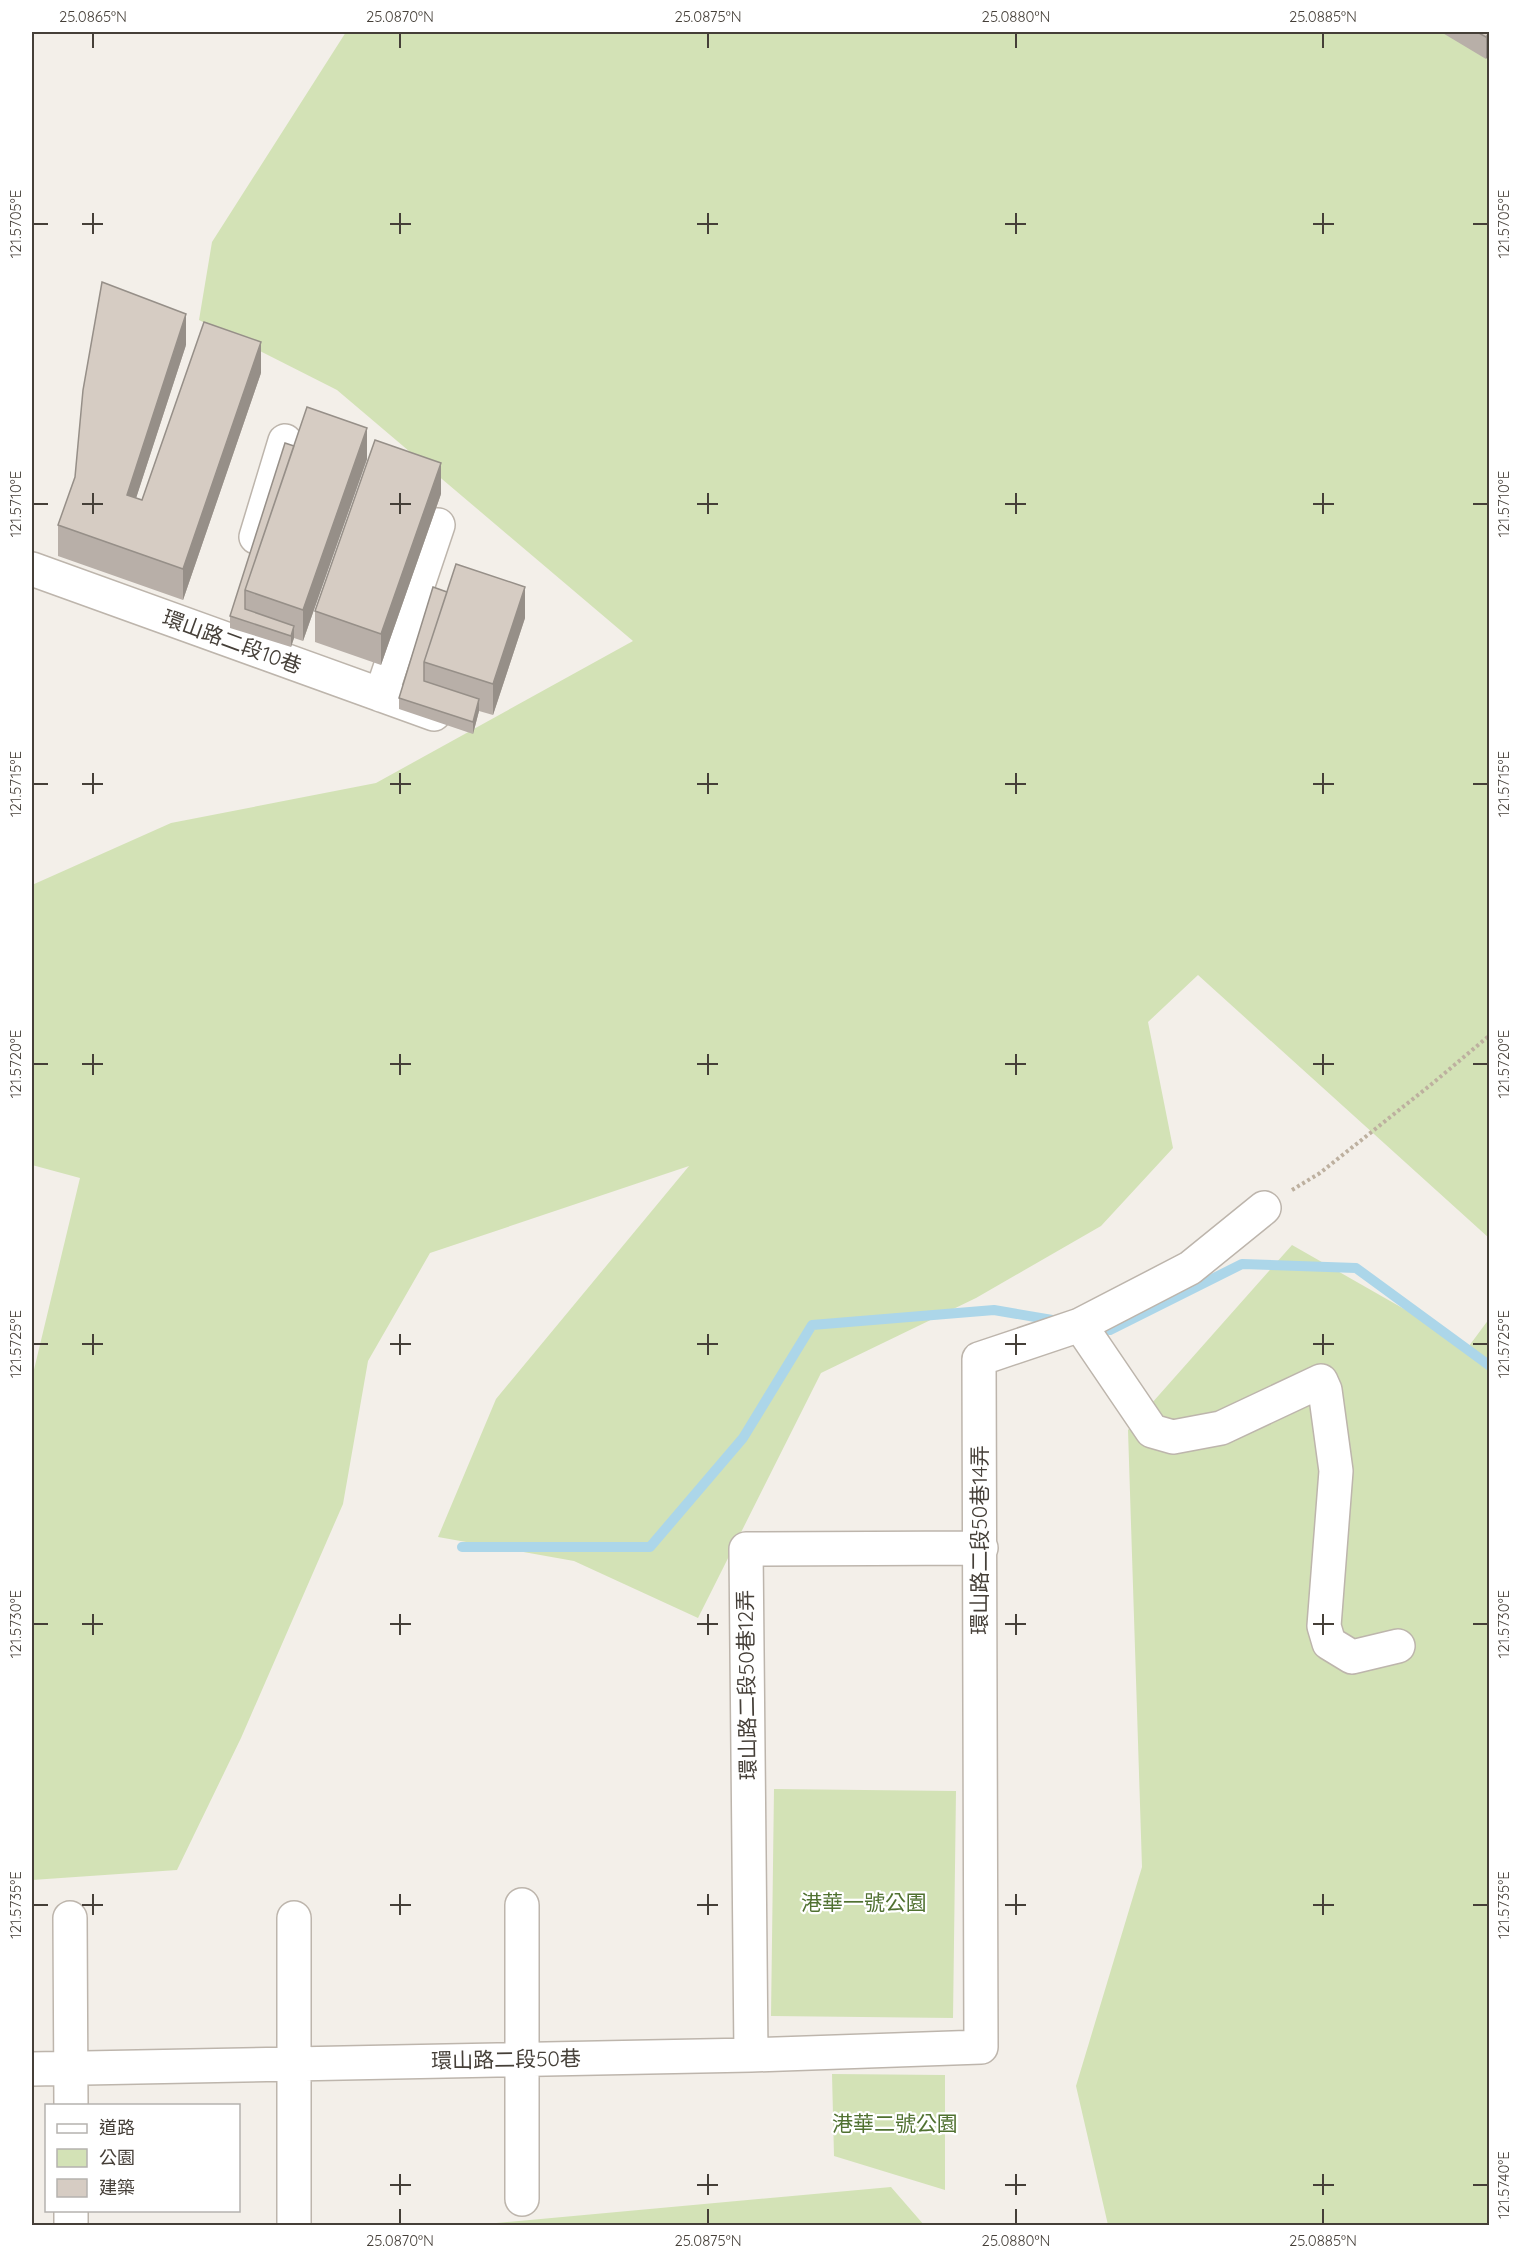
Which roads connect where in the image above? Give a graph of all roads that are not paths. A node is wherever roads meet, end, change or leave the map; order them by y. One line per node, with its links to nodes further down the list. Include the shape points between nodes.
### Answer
1 (285, 441): 3 (street)
2 (438, 525): 7 (street)
3 (248, 562)
4 (32, 569): 6 (street, 環山路二段10巷)
5 (235, 606): 6 (street)
6 (224, 639): 7 (street, 環山路二段10巷)
7 (381, 695): 8 (street, 環山路二段10巷)
8 (434, 714)
9 (1264, 1208): 10 (street, 環山路二段50巷14弄, via 1190,1268)
10 (1080, 1325): 11 (street, 環山路二段50巷14弄, via 979,1359); 12 (street, via 1152,1431 1173,1437 1221,1428 1321,1381 1336,1471 1324,1626 1329,1644 1352,1658)
11 (981, 1548): 16 (street, 環山路二段50巷14弄); 17 (street, 環山路二段50巷12弄, via 746,1549)
12 (1398, 1646)
13 (522, 1905): 18 (street)
14 (70, 1918): 20 (street)
15 (294, 1918): 19 (street)
16 (981, 2047): 17 (street, 環山路二段50巷)
17 (751, 2055): 18 (street, 環山路二段50巷)
18 (522, 2059): 19 (street, 環山路二段50巷); 23 (street)
19 (294, 2064): 20 (street, 環山路二段50巷); 24 (street)
20 (70, 2068): 21 (street, 環山路二段50巷); 22 (street)
21 (32, 2069)
22 (71, 2104)
23 (522, 2199)
24 (294, 2226)

